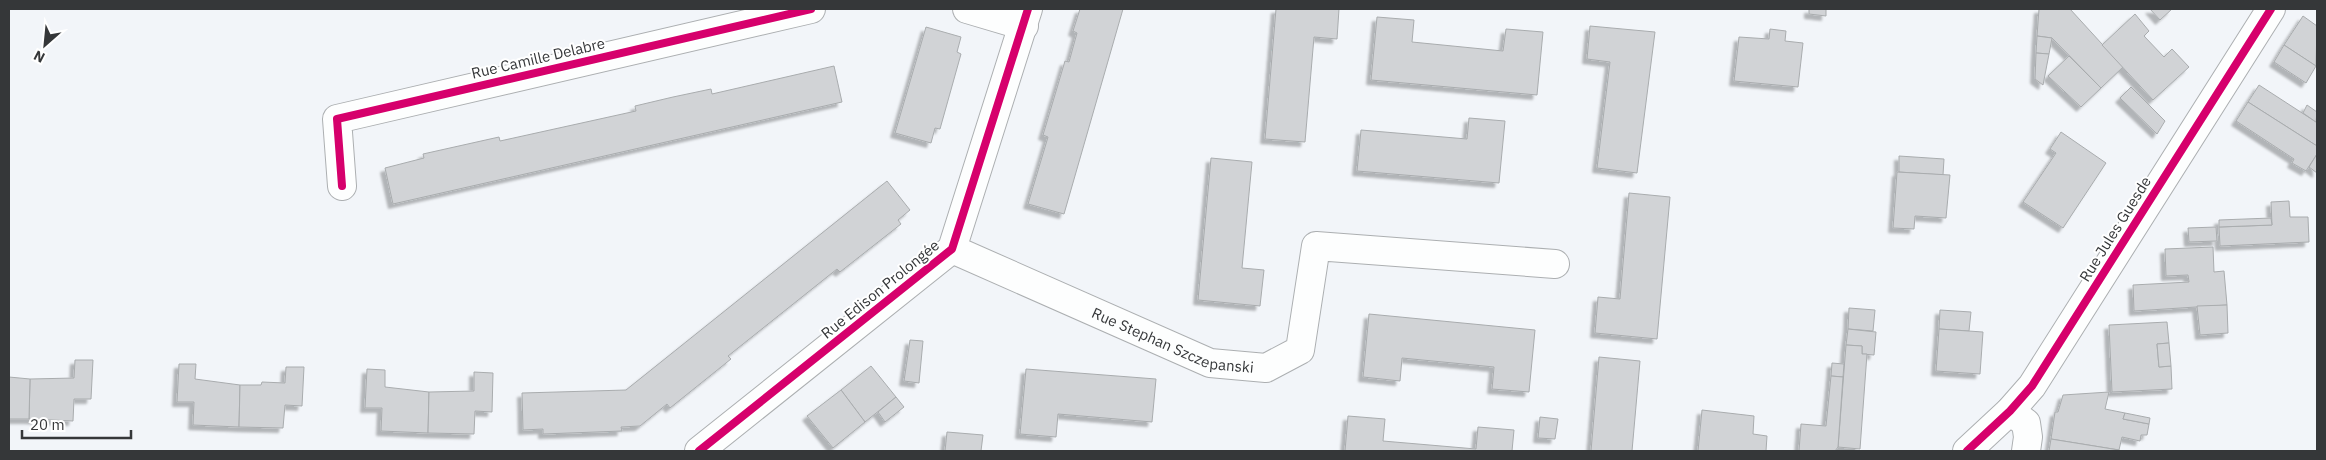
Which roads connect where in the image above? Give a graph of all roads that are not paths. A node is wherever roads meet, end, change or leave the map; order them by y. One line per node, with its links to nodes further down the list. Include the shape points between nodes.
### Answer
1 (811, 9): 5 (street, Rue Camille Delabre, via 337,119)
2 (967, 9): 4 (street)
3 (2271, 9): 8 (street, Rue Jules Guesde, via 2032,386)
4 (1026, 17): 6 (street, Rue Edison Prolongée)
5 (342, 186)
6 (952, 249): 7 (street, Rue Stephan Szczepanski, via 1210,363 1266,368 1300,350 1316,246); 9 (street, Rue Edison Prolongée)
7 (1555, 264)
8 (2010, 411): 10 (street, Rue Jules Guesde); 11 (street, via 2026,423)
9 (699, 451)
10 (1967, 451)
11 (2026, 451)

